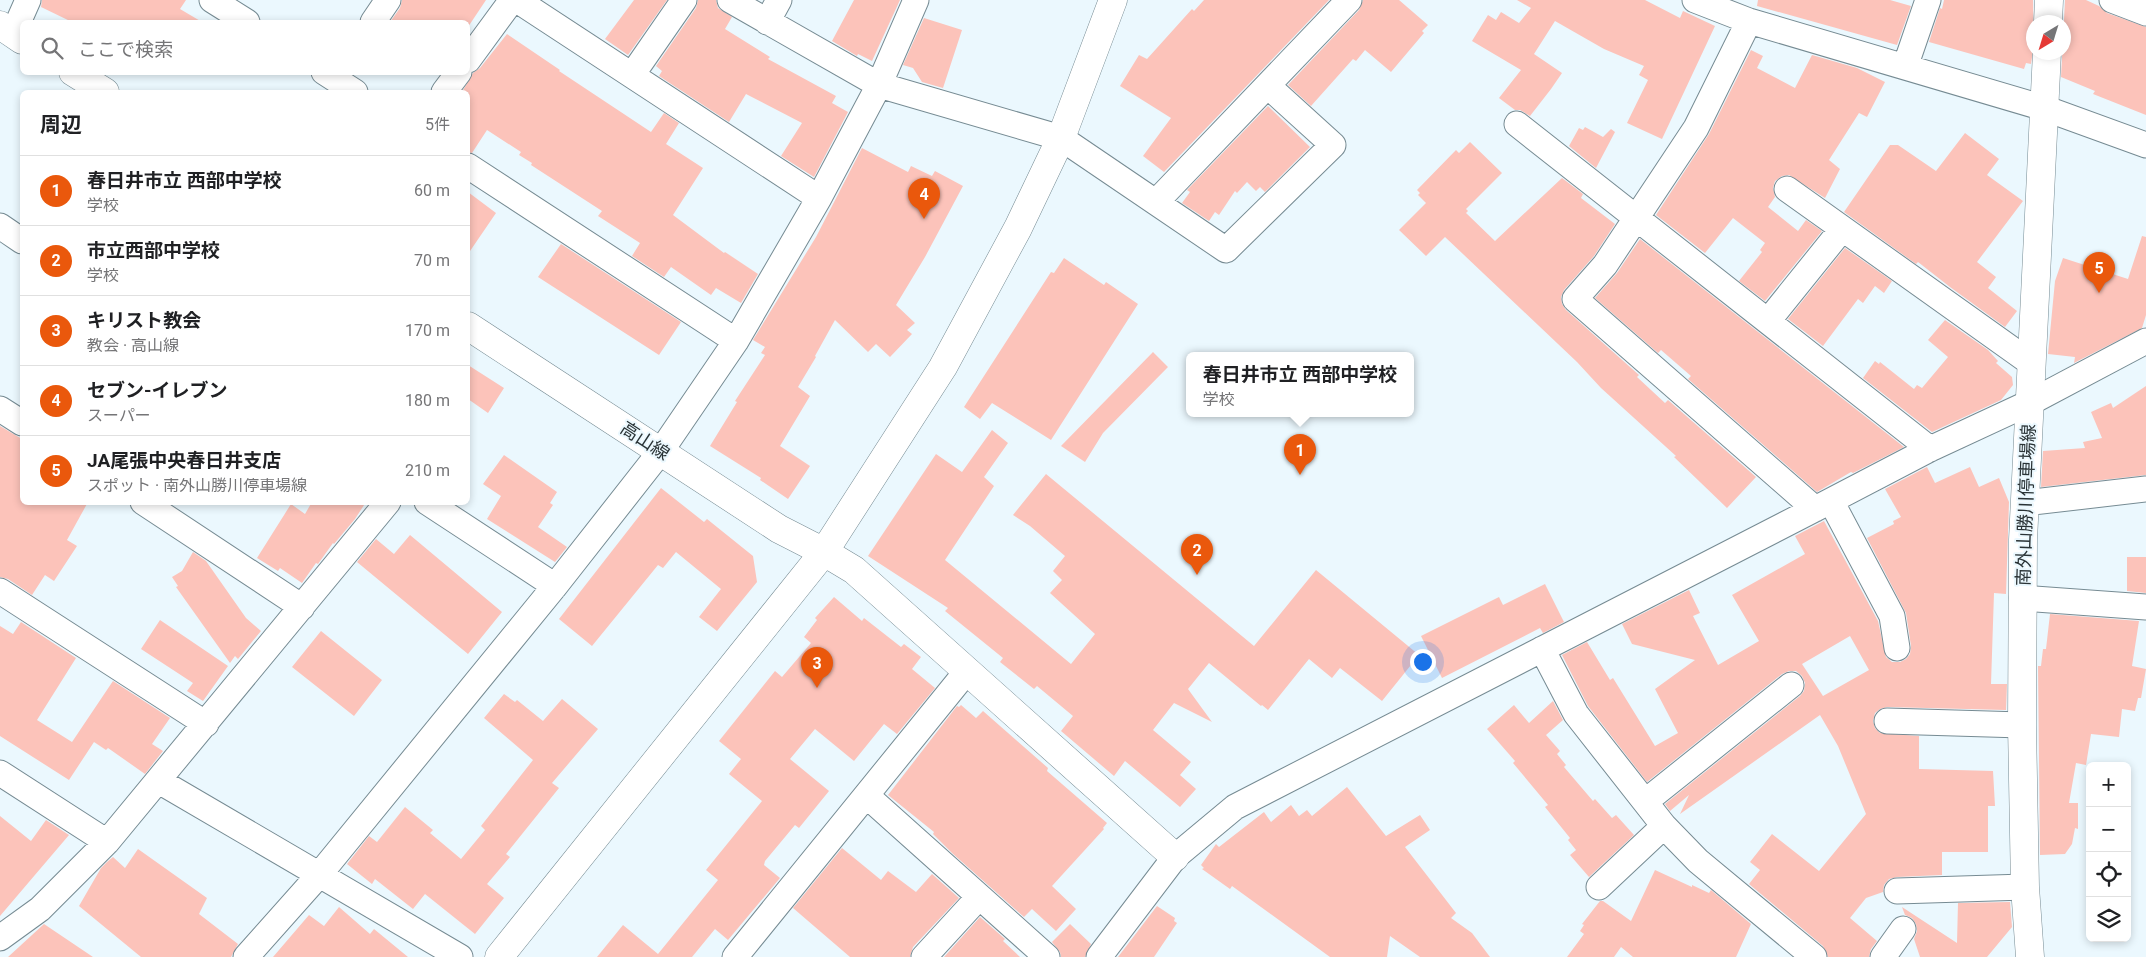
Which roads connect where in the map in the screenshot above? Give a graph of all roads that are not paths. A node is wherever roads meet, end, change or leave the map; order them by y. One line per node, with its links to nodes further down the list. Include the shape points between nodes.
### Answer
1 (28, 0): 22 (street)
2 (212, 0): 18 (street)
3 (388, 0): 19 (street)
4 (512, 0): 23 (street)
5 (517, 0): 28 (street)
6 (684, 0): 28 (street)
7 (730, 0): 21 (street)
8 (779, 0): 21 (street)
9 (916, 0): 29 (street)
10 (1113, 0): 35 (street)
11 (1349, 0): 30 (street)
12 (1695, 0): 20 (street)
13 (1928, 0): 25 (street)
14 (2049, 0): 17 (street)
15 (2112, 0): 16 (street)
16 (2146, 13)
17 (2048, 15)
18 (243, 20)
19 (374, 20)
20 (1749, 21): 25 (street); 41 (street, via 1696,128)
21 (767, 22): 29 (street)
22 (12, 33)
23 (470, 57)
24 (2047, 60): 33 (street, 南外山勝川停車場線)
25 (1905, 67): 33 (street)
26 (78, 75): 31 (street)
27 (456, 75): 32 (street)
28 (632, 76): 39 (street)
29 (879, 85): 35 (street); 39 (street)
30 (1268, 86): 40 (street); 40 (street, via 1333,145 1226,250)
31 (101, 90)
32 (445, 90)
33 (2044, 108): 36 (street); 49 (street, 南外山勝川停車場線)
34 (1517, 124): 41 (street)
35 (1061, 138): 40 (street); 61 (street, via 1018,228 943,366)
36 (2146, 145)
37 (470, 167): 47 (street)
38 (1787, 189): 43 (street)
39 (819, 198): 47 (street)
40 (1157, 201)
41 (1637, 219): 45 (street); 60 (street, via 1605,265 1575,299)
42 (0, 226): 44 (street)
43 (1842, 228): 45 (street); 49 (street)
44 (20, 240)
45 (1768, 321): 53 (street)
46 (470, 327): 54 (street, 高山線)
47 (736, 341): 54 (street)
48 (2146, 341): 50 (street)
49 (2031, 364): 50 (street, 南外山勝川停車場線)
50 (2031, 402): 53 (street); 56 (street, 南外山勝川停車場線)
51 (0, 409): 52 (street)
52 (20, 422)
53 (1930, 449): 60 (street)
54 (661, 451): 61 (street, 高山線, via 779,529); 62 (street)
55 (2146, 490): 56 (street)
56 (2025, 503): 64 (street, 南外山勝川停車場線)
57 (148, 505): 65 (street)
58 (386, 505): 65 (street)
59 (432, 505): 62 (street)
60 (1823, 505): 67 (street, via 1892,616); 68 (street)
61 (824, 552): 69 (street, 高山線, via 854,570); 90 (street)
62 (555, 586): 81 (street)
63 (0, 591): 72 (street)
64 (2022, 598): 66 (street); 73 (street, 南外山勝川停車場線)
65 (302, 607): 72 (street)
66 (2146, 607)
67 (1897, 648)
68 (1542, 649): 77 (street, via 1576,714); 80 (street, via 1235,807)
69 (967, 672): 76 (street); 80 (street, 高山線)
70 (1792, 685): 77 (street)
71 (1887, 721): 73 (street)
72 (206, 724): 75 (street)
73 (2022, 725): 83 (street, 南外山勝川停車場線)
74 (0, 773): 79 (street)
75 (159, 781): 79 (street); 81 (street)
76 (867, 796): 85 (street); 91 (street)
77 (1646, 801): 78 (street)
78 (1664, 826): 82 (street); 95 (street, via 1698,861)
79 (107, 842): 87 (street, via 40,909)
80 (1175, 857): 94 (street)
81 (319, 875): 88 (street); 89 (street)
82 (1599, 887)
83 (2025, 887): 84 (street); 97 (street, 南外山勝川停車場線)
84 (1897, 891)
85 (979, 896): 92 (street); 93 (street)
86 (1903, 929): 96 (street)
87 (0, 938)
88 (246, 957)
89 (460, 957)
90 (500, 957)
91 (735, 957)
92 (924, 957)
93 (1047, 957)
94 (1099, 957)
95 (1814, 957)
96 (1883, 957)
97 (2030, 957)

